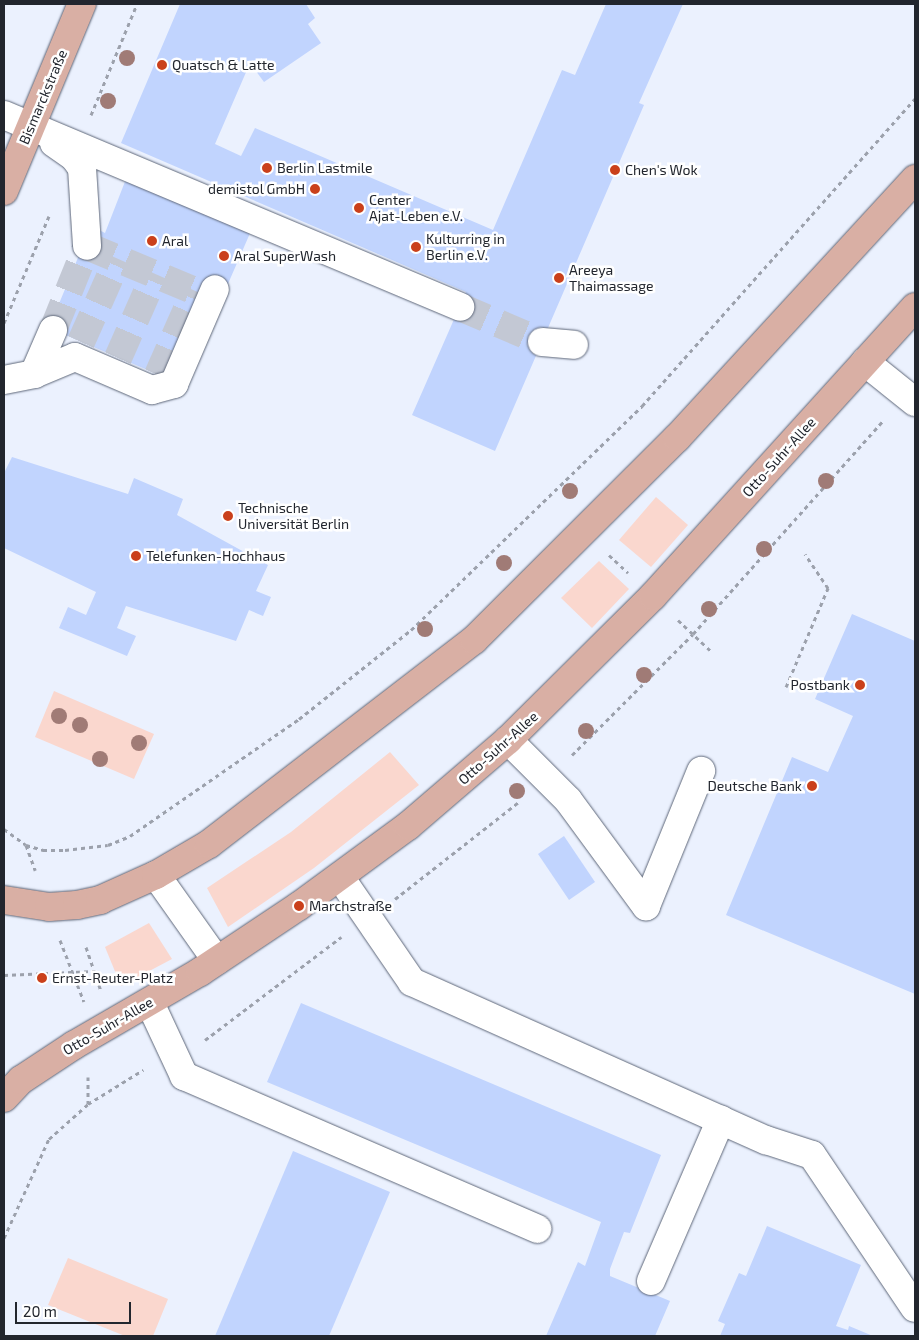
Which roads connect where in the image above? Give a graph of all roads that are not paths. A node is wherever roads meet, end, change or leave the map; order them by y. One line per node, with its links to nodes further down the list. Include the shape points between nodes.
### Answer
1 (82, 4): 3 (main road, Bismarckstraße)
2 (4, 115): 3 (lane)
3 (31, 127): 5 (main road, Bismarckstraße); 6 (lane, via 74,157 82,168); 8 (lane)
4 (915, 179): 19 (main road, via 677,438 508,610 209,844)
5 (4, 191)
6 (88, 246)
7 (209, 294): 14 (lane, via 174,384 155,382 78,350)
8 (460, 307)
9 (915, 307): 13 (main road, Otto-Suhr-Allee)
10 (53, 330): 14 (lane)
11 (542, 342): 12 (lane)
12 (574, 345)
13 (866, 362): 16 (lane); 17 (main road, Otto-Suhr-Allee, via 628,623)
14 (34, 374): 15 (lane)
15 (4, 380)
16 (915, 402)
17 (508, 740): 18 (lane, via 568,800 646,906); 20 (main road, Otto-Suhr-Allee, via 408,826)
18 (701, 771)
19 (156, 875): 21 (main road, via 100,900 77,906 41,907); 22 (lane)
20 (340, 877): 22 (main road, Otto-Suhr-Allee); 25 (lane, via 412,982)
21 (4, 900)
22 (217, 961): 23 (main road, Otto-Suhr-Allee)
23 (150, 1003): 24 (main road, Otto-Suhr-Allee, via 74,1045 21,1080); 26 (lane, via 184,1076)
24 (4, 1098)
25 (722, 1119): 27 (lane); 28 (lane, via 812,1155)
26 (538, 1229)
27 (651, 1281)
28 (915, 1308)

